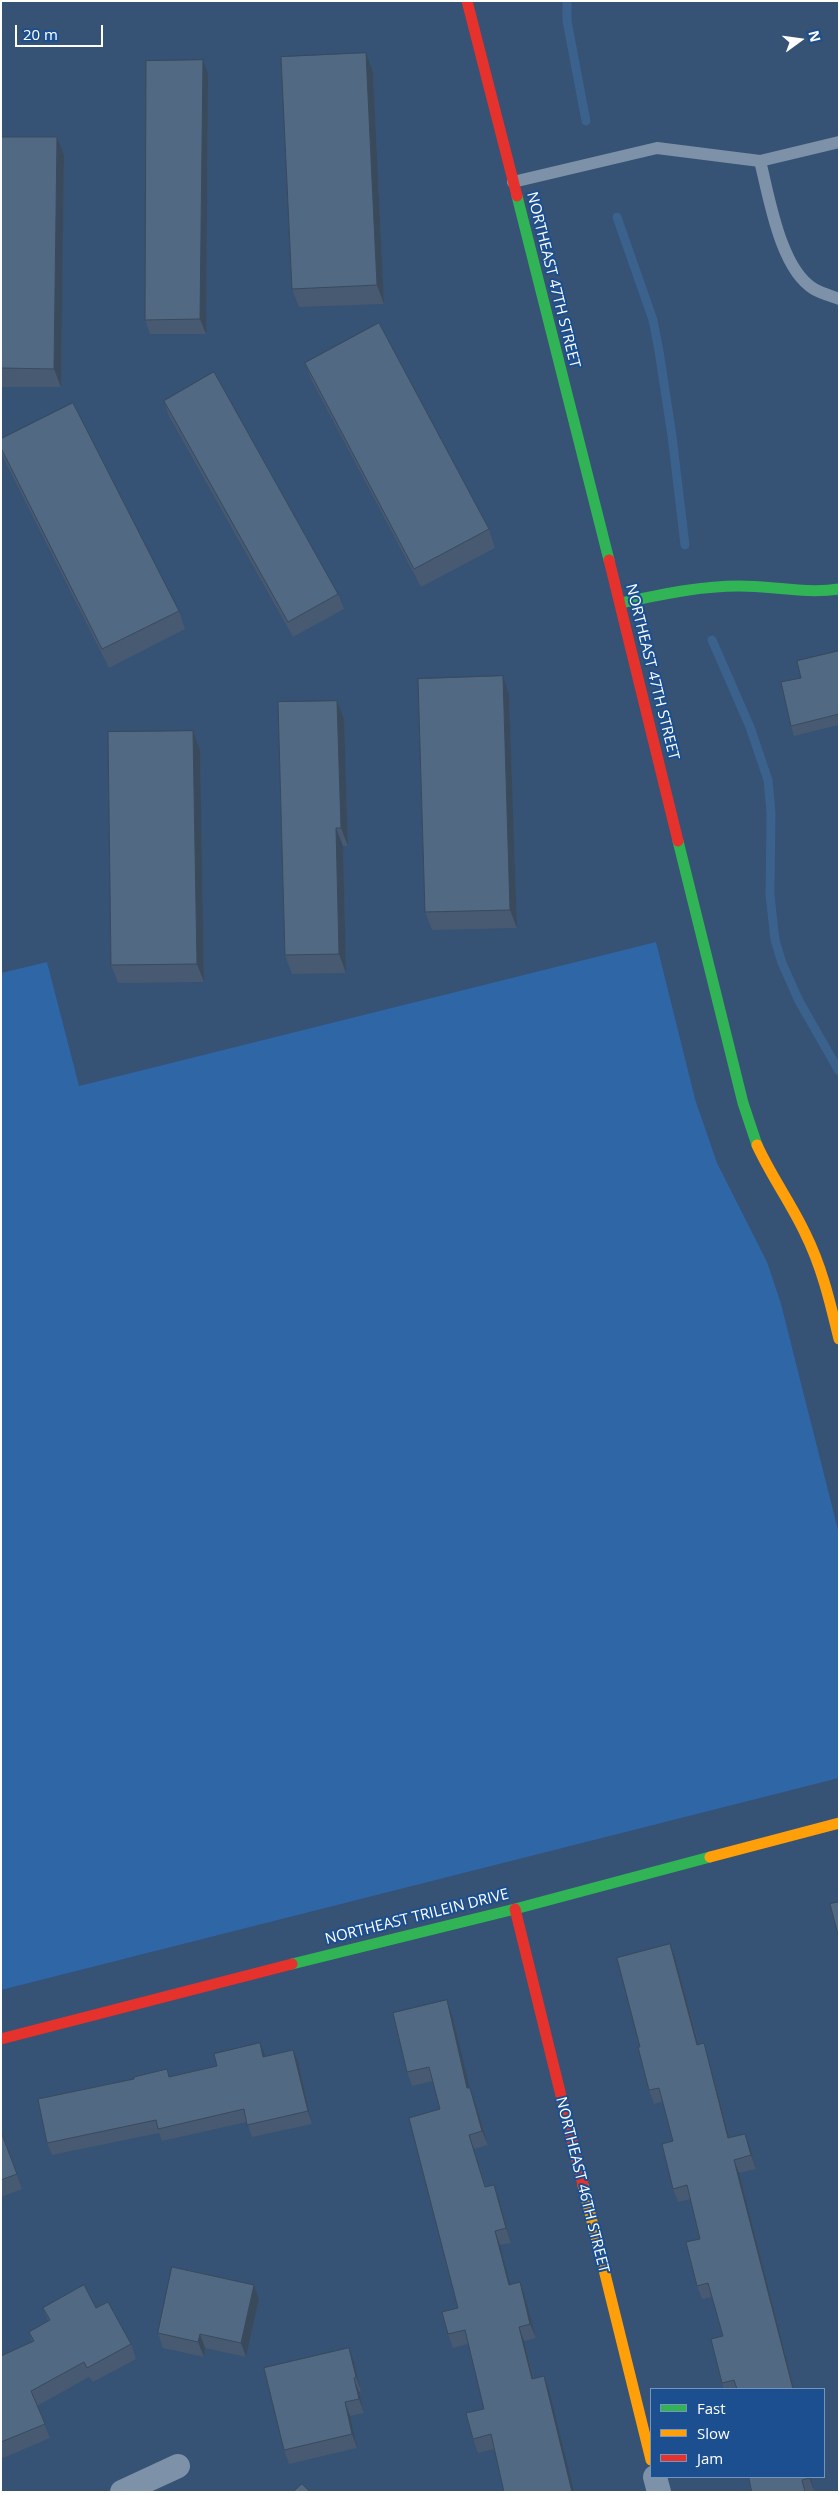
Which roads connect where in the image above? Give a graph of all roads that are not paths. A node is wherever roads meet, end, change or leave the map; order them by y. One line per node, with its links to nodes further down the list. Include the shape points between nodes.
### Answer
1 (467, 1): 4 (street, NORTHEAST 47TH STREET)
2 (839, 142): 3 (lane)
3 (760, 160): 4 (lane, via 657,148); 5 (lane, via 782,243 798,275 813,289)
4 (513, 182): 7 (street, NORTHEAST 47TH STREET)
5 (839, 299)
6 (839, 589): 7 (street, via 708,586)
7 (620, 602): 8 (street, NORTHEAST 47TH STREET, via 750,1126 768,1169)
8 (831, 1275): 9 (street, NORTHEAST 47TH STREET)
9 (839, 1339)
10 (839, 1823): 11 (street, NORTHEAST TRILEIN DRIVE)
11 (515, 1909): 12 (street, NORTHEAST TRILEIN DRIVE); 13 (street, NORTHEAST 46TH STREET)
12 (1, 2039)
13 (650, 2456)
14 (178, 2466): 16 (street)
15 (655, 2478): 17 (street)
16 (122, 2492)
17 (659, 2492)

